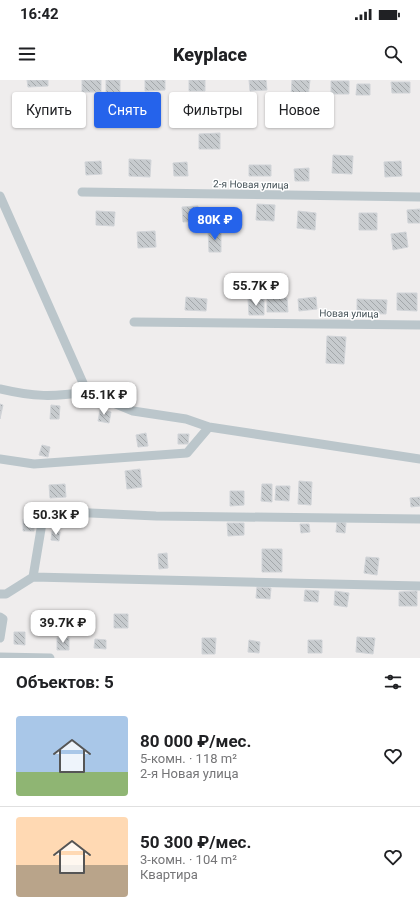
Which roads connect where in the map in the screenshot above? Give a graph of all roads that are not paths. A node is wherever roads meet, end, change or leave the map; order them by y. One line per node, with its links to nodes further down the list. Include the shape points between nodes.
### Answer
1 (82, 192): 3 (street, 2-я Новая улица)
2 (0, 196): 7 (street)
3 (420, 197)
4 (134, 322): 5 (street, Новая улица)
5 (420, 325)
6 (0, 388): 7 (street, via 23,394 55,396)
7 (87, 392): 8 (street, via 133,411 186,419)
8 (209, 427): 9 (street, via 187,453 34,464); 10 (street)
9 (0, 459)
10 (420, 459)
11 (420, 519): 12 (street, via 156,516 47,511 43,517)
12 (33, 577): 13 (street); 14 (street, via 6,594)
13 (420, 586)
14 (0, 594)
15 (0, 617): 16 (street, via 3,619)
16 (0, 638)
17 (0, 657): 18 (street)
18 (50, 658)

